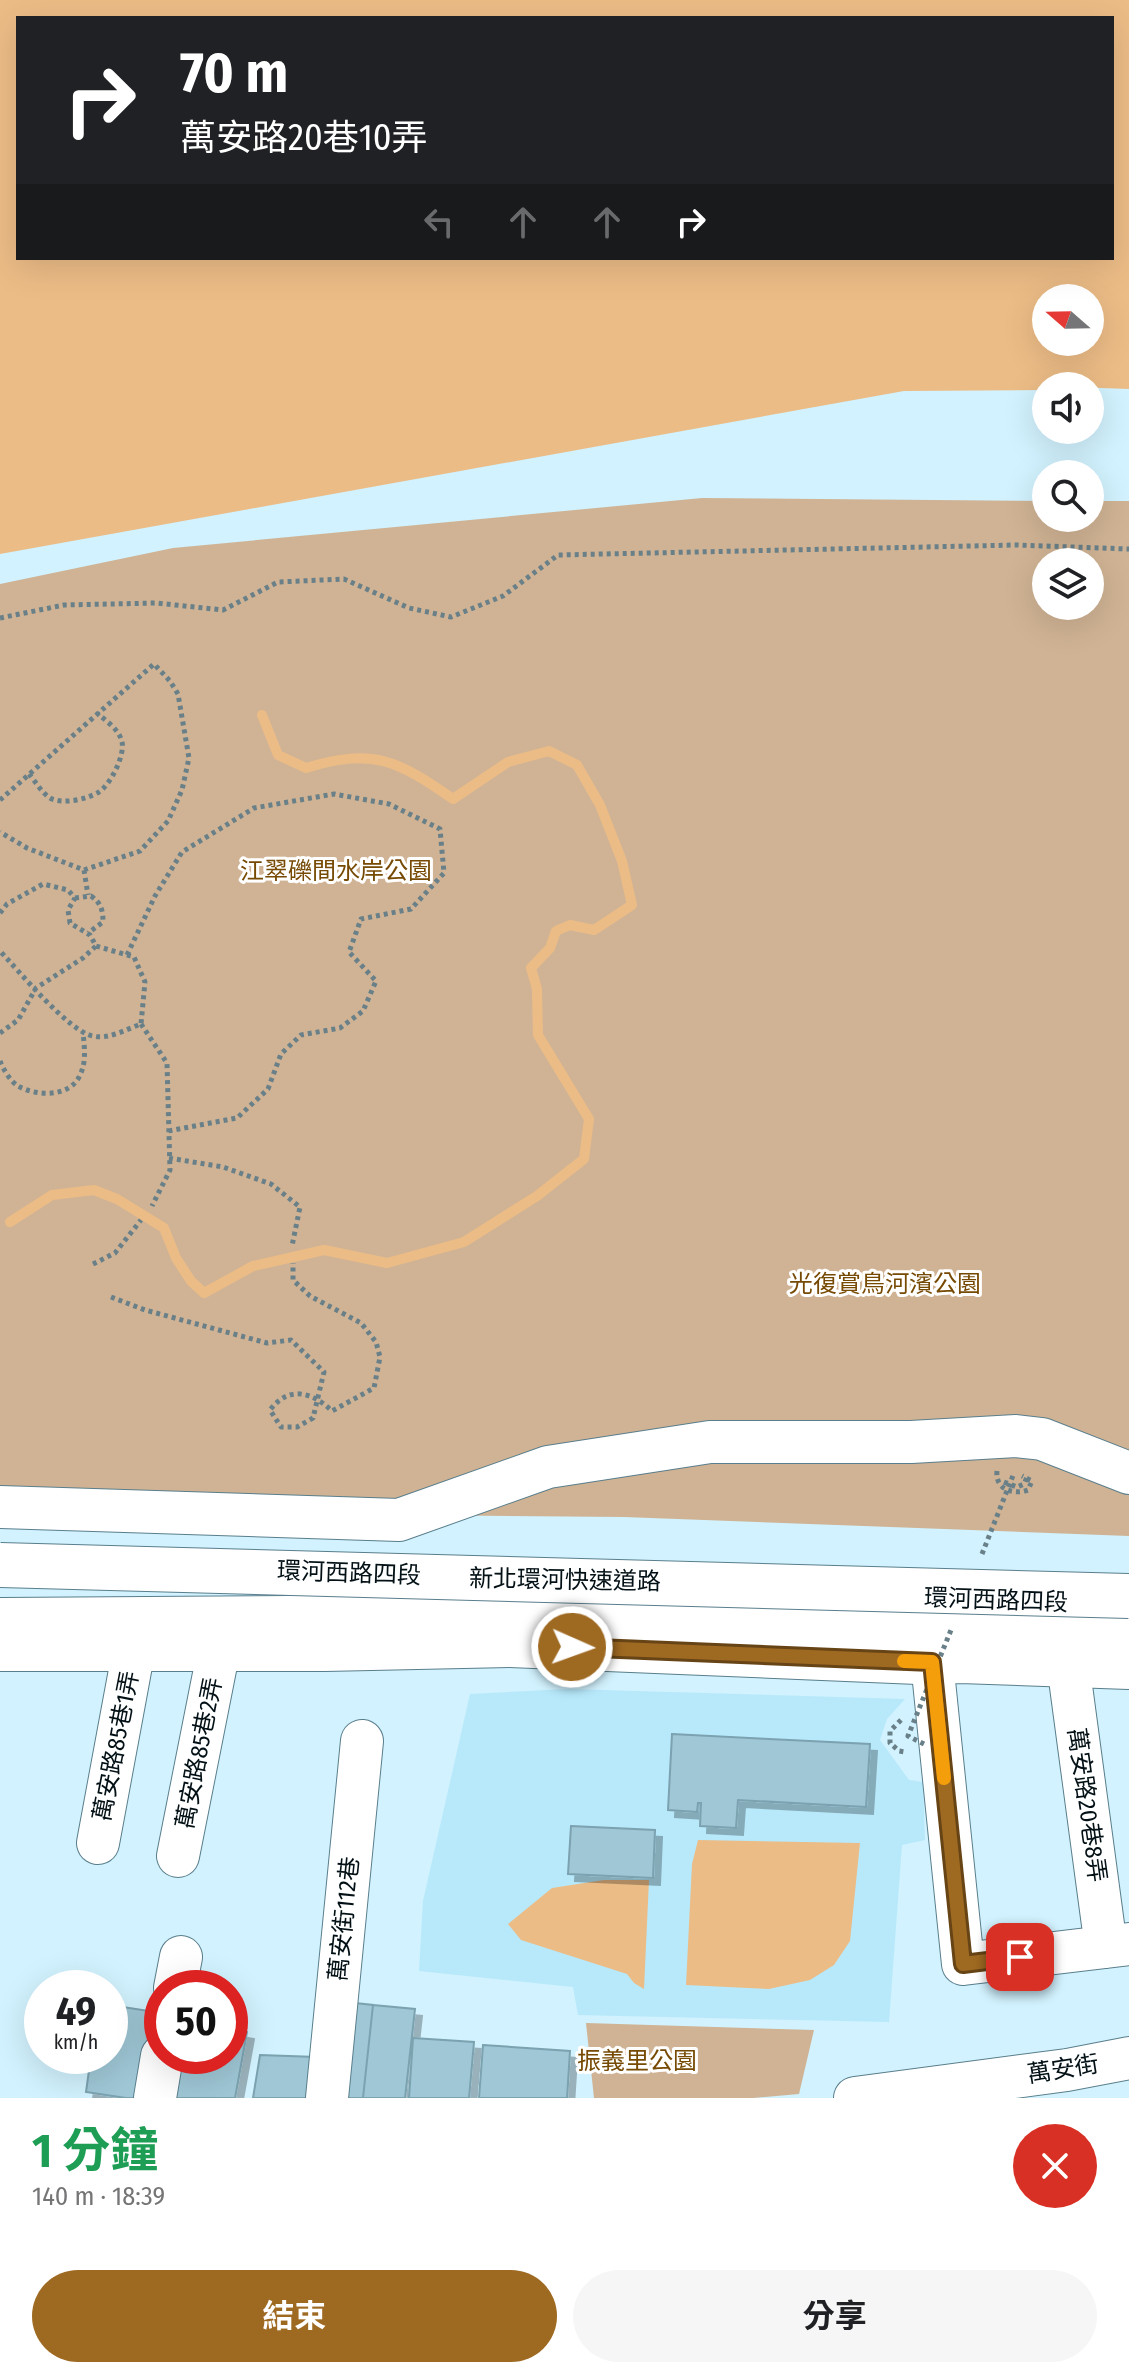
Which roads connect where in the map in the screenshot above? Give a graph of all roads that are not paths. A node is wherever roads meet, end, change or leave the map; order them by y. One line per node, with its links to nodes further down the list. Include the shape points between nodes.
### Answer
1 (1129, 1473): 2 (street, via 1042,1439 1016,1436 710,1442 548,1467 399,1520)
2 (0, 1507)
3 (0, 1565): 4 (main road, 新北環河快速道路, bridge); 5 (main road, 環河西路四段, via 180,1566)
4 (1129, 1596)
5 (1129, 1605)
6 (0, 1620): 7 (main road, 新北環河快速道路, via 436,1617)
7 (1129, 1639)
8 (0, 1649): 9 (main road)
9 (134, 1649): 10 (main road); 15 (street, 萬安路85巷1弄)
10 (219, 1649): 11 (main road, via 510,1645); 16 (street, 萬安路85巷2弄)
11 (932, 1662): 12 (main road); 17 (street, via 963,1964)
12 (1068, 1664): 13 (main road); 17 (street, 萬安路20巷8弄)
13 (1129, 1667)
14 (362, 1741): 23 (street, 萬安街112巷)
15 (98, 1843)
16 (178, 1856)
17 (1118, 1945)
18 (1129, 2058): 20 (street, 萬安街)
19 (159, 2074): 22 (street)
20 (1023, 2087): 21 (street, 萬安街)
21 (875, 2097)
22 (155, 2098)
23 (327, 2098)

